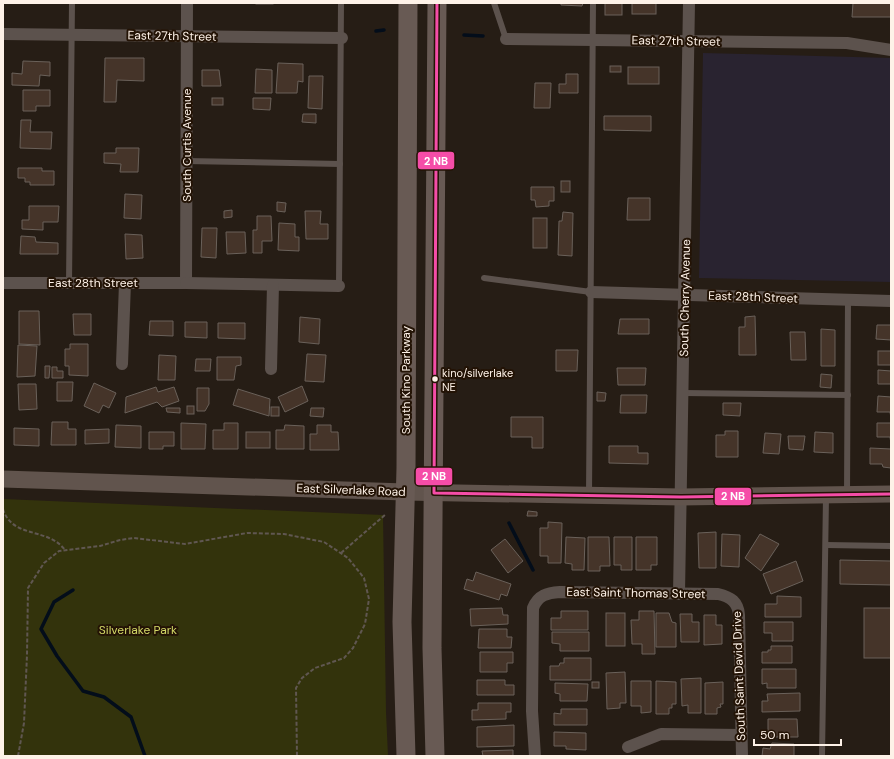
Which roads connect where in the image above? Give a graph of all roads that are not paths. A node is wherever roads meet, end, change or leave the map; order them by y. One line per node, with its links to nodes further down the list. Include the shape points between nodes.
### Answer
1 (72, 3): 10 (lane)
2 (187, 3): 11 (street, South Curtis Avenue)
3 (341, 3): 12 (lane)
4 (408, 3): 35 (main road, South Kino Parkway)
5 (437, 3): 36 (main road)
6 (494, 3): 13 (lane)
7 (593, 3): 14 (lane)
8 (689, 3): 15 (street, South Cherry Avenue)
9 (3, 34): 10 (street, East 27th Street)
10 (71, 35): 11 (street, East 27th Street); 21 (lane)
11 (187, 36): 12 (street, East 27th Street); 17 (street, South Curtis Avenue)
12 (342, 38): 18 (lane)
13 (506, 39): 14 (street, East 27th Street)
14 (592, 40): 15 (street, East 27th Street); 26 (lane)
15 (688, 41): 16 (street, East 27th Street, via 847,43); 27 (street, South Cherry Avenue)
16 (891, 50)
17 (186, 161): 18 (lane); 23 (street, South Curtis Avenue)
18 (340, 164): 25 (lane)
19 (484, 278): 26 (lane)
20 (3, 283): 21 (street, East 28th Street)
21 (69, 283): 22 (street, East 28th Street)
22 (125, 283): 23 (street, East 28th Street); 30 (street)
23 (184, 283): 24 (street, East 28th Street)
24 (273, 285): 25 (street, East 28th Street); 31 (street)
25 (339, 286)
26 (591, 292): 27 (street, East 28th Street); 40 (lane)
27 (685, 295): 28 (street, East 28th Street); 32 (street, South Cherry Avenue)
28 (848, 300): 29 (street, East 28th Street); 33 (lane)
29 (891, 301)
30 (122, 364)
31 (271, 369)
32 (683, 392): 33 (lane); 41 (street, South Cherry Avenue)
33 (848, 395): 39 (lane)
34 (3, 479): 35 (street, East Silverlake Road)
35 (405, 492): 36 (street, East Silverlake Road); 48 (main road, South Kino Parkway, via 402,622)
36 (434, 493): 40 (street, East Silverlake Road); 49 (main road, via 432,648)
37 (891, 494): 39 (street, East Silverlake Road)
38 (826, 495): 39 (street, East Silverlake Road); 41 (street, East Silverlake Road); 42 (lane)
39 (847, 495)
40 (589, 496): 41 (street, East Silverlake Road)
41 (681, 497): 44 (street, South Cherry Avenue)
42 (826, 545): 43 (lane); 52 (lane)
43 (891, 546)
44 (679, 594): 45 (street, East Saint Thomas Street); 50 (street, East Saint Thomas Street, via 539,594 533,616 532,711)
45 (734, 594): 46 (street, South Saint David Drive, via 739,615)
46 (741, 735): 47 (street, via 661,734); 51 (street, South Saint David Drive)
47 (628, 747)
48 (406, 756)
49 (435, 756)
50 (535, 756)
51 (742, 756)
52 (822, 756)

